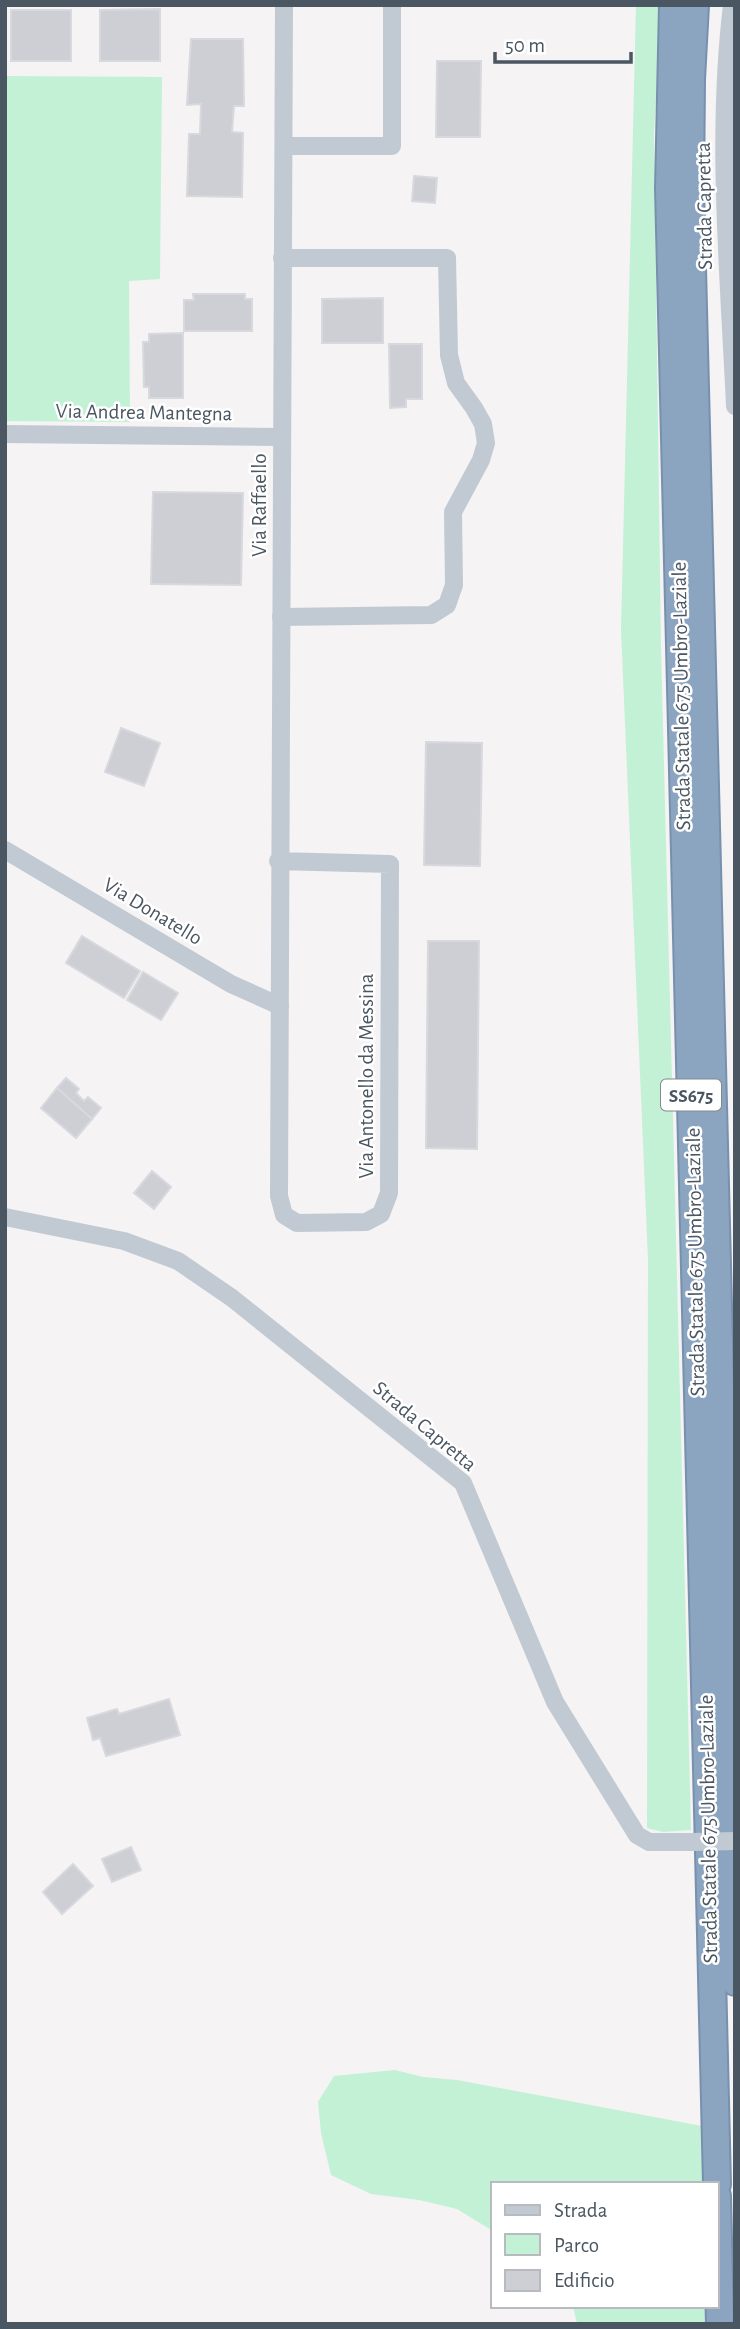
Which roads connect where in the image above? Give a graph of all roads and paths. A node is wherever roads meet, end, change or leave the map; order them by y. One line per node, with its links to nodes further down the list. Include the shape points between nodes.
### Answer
1 (284, 5): 7 (street, Via Raffaello)
2 (392, 5): 7 (street, via 391,146)
3 (673, 5): 19 (highway, Strada Statale 675 Umbro-Laziale / SS675, via 669,188)
4 (695, 5): 18 (highway, Strada Statale 675 Umbro-Laziale / SS675, via 690,189)
5 (732, 5): 6 (street, Strada Capretta)
6 (731, 50): 9 (street, Strada Capretta, via 724,181)
7 (284, 146): 8 (street, Via Raffaello)
8 (282, 258): 11 (street, Via Raffaello); 12 (street, via 447,258 449,355 456,383 483,424 486,443 453,512 454,585 447,605 431,615)
9 (735, 406)
10 (5, 433): 11 (street, Via Andrea Mantegna)
11 (282, 437): 12 (street, Via Raffaello)
12 (281, 617): 14 (street, Via Raffaello)
13 (5, 850): 15 (street, Via Donatello, via 231,984)
14 (278, 861): 15 (street, Via Raffaello); 15 (street, Via Antonello da Messina, via 390,864 389,1193 381,1214 366,1222 297,1223 284,1215 279,1196)
15 (280, 1006)
16 (5, 1217): 17 (street, Strada Capretta, bridge, via 124,1241 178,1261 221,1290 463,1483 555,1702 637,1835 649,1842)
17 (735, 1842)
18 (735, 1982)
19 (717, 2182)
20 (719, 2281): 21 (highway)
21 (720, 2324)

